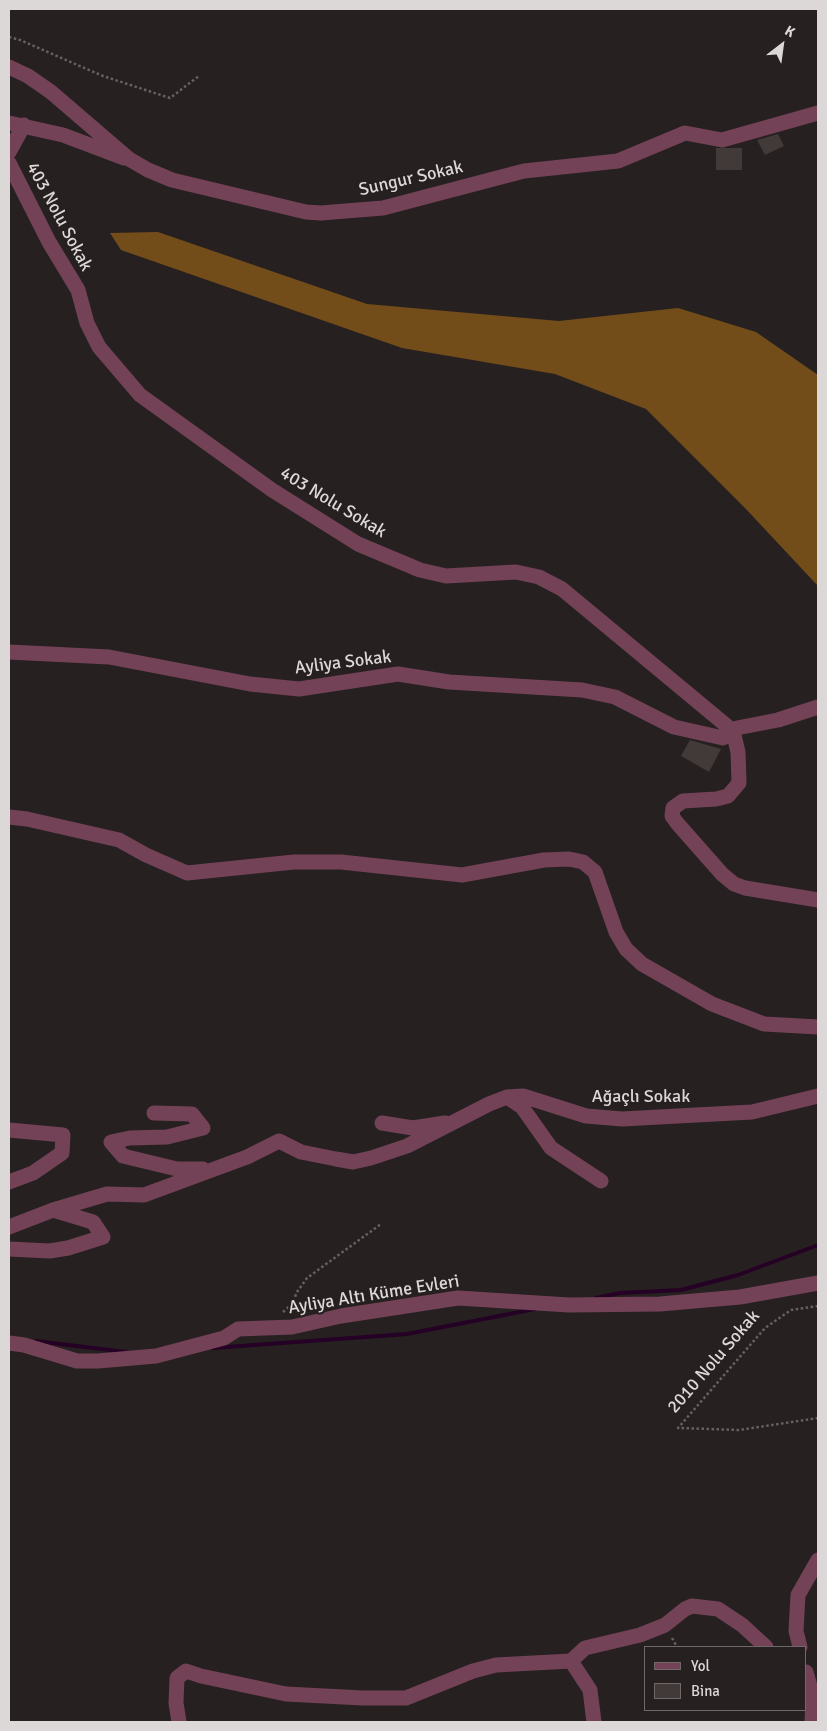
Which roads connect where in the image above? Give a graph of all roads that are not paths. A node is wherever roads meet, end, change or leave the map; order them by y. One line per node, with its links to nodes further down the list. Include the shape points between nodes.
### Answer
1 (9, 67): 6 (street, Sungur Sokak, via 51,92)
2 (818, 113): 6 (street, Sungur Sokak, via 729,139 685,133 618,161 524,171 383,208 334,213 306,212 172,180)
3 (9, 123): 4 (street)
4 (24, 125): 5 (street, 403 Nolu Sokak); 6 (street, via 63,135)
5 (9, 152)
6 (130, 160)
7 (9, 163): 10 (street, 403 Nolu Sokak, via 49,242 78,290 87,323 99,347 140,395 272,490 358,544 420,570 446,576 516,572 539,578 562,590)
8 (9, 652): 10 (street, Ayliya Sokak, via 109,657 250,684 299,689 398,674 449,682 582,690 614,697 674,727 723,738)
9 (818, 707): 10 (street, Ayliya Sokak)
10 (733, 731): 12 (street, via 738,752 739,783 728,796 683,801 673,808 672,816 734,884)
11 (9, 817): 13 (street, via 119,840 146,856 187,873 294,862 342,862 462,875 544,860 583,862 595,872 616,932 626,949 642,964 712,1004 764,1024)
12 (818, 900)
13 (818, 1027)
14 (818, 1096): 15 (street, Ağaçlı Sokak, via 752,1112 622,1119 586,1116 523,1096)
15 (508, 1097): 18 (street, Ağaçlı Sokak); 21 (street, via 522,1107 552,1148)
16 (154, 1113): 20 (street, via 192,1114 203,1128 167,1137 111,1142 123,1156 177,1169)
17 (382, 1122): 18 (street, via 413,1128)
18 (456, 1122): 20 (street, Ağaçlı Sokak, via 407,1146 353,1162 301,1152 279,1141)
19 (9, 1130): 22 (street, via 63,1135 62,1153 33,1173)
20 (212, 1169): 23 (street, Ağaçlı Sokak, via 144,1195 106,1194)
21 (601, 1181)
22 (9, 1182)
23 (53, 1210): 24 (street, Ağaçlı Sokak); 25 (street, via 93,1222 103,1237 50,1251)
24 (9, 1227)
25 (9, 1248)
26 (818, 1282): 27 (street, Ayliya Altı Küme Evleri, via 740,1297 660,1304 569,1305 458,1298 292,1327 238,1329 224,1338 156,1356 98,1361 77,1362 24,1345)
27 (9, 1344)
28 (818, 1560): 30 (street, via 798,1594 796,1632)
29 (765, 1646): 31 (street, via 718,1609 692,1606 665,1625 640,1636 585,1648)
30 (800, 1646)
31 (572, 1661): 34 (street, via 496,1665 406,1698 392,1699 286,1694 186,1671 177,1678); 35 (street, via 590,1690)
32 (807, 1679): 33 (street)
33 (809, 1692): 36 (street)
34 (179, 1722)
35 (594, 1722)
36 (812, 1722)

